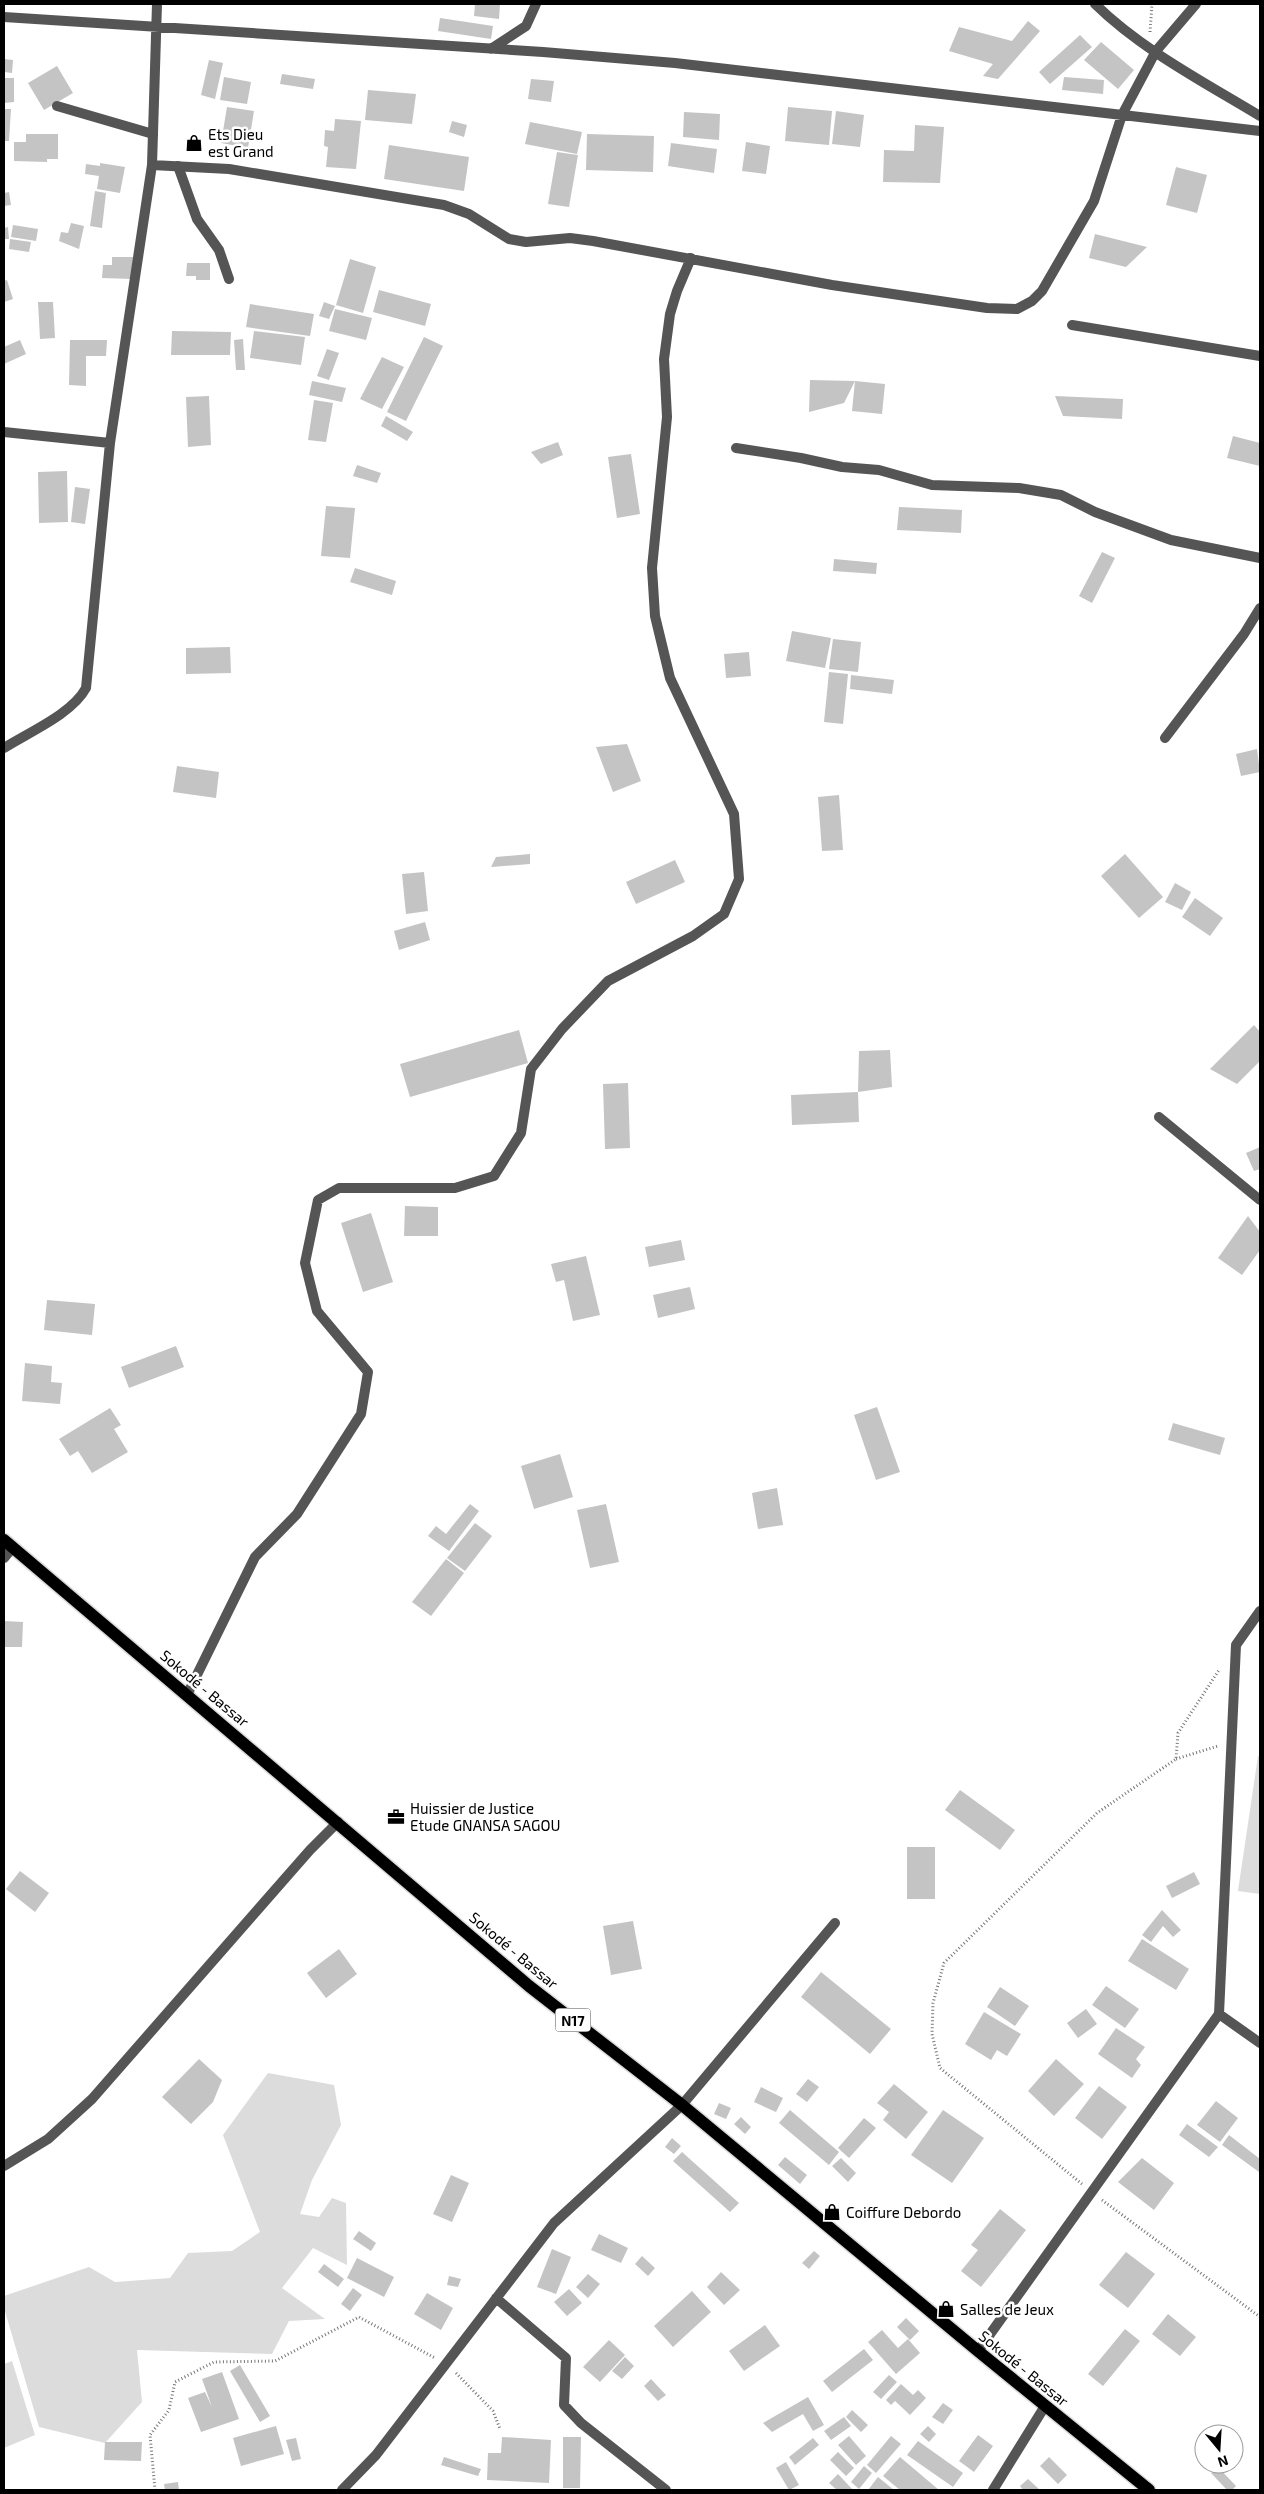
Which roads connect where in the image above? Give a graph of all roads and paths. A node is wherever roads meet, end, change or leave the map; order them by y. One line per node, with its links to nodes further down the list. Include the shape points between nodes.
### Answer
1 (157, 4): 7 (street)
2 (536, 4): 8 (street, via 526,26)
3 (1095, 4): 9 (street, via 1114,23)
4 (1152, 4): 9 (path, via 1150,30)
5 (1196, 4): 9 (street)
6 (4, 17): 7 (street)
7 (155, 27): 8 (street); 14 (street)
8 (491, 49): 11 (street, via 675,63)
9 (1156, 51): 11 (street); 12 (street)
10 (57, 106): 14 (street)
11 (1122, 115): 13 (street); 17 (street, via 1094,201 1042,291 1017,309 987,308 832,285)
12 (1260, 116)
13 (1260, 131)
14 (153, 134): 15 (street)
15 (152, 165): 16 (street); 22 (street)
16 (178, 166): 17 (street, via 230,169 444,205 469,214 509,239 526,242 570,238); 18 (street, via 197,218 219,250)
17 (691, 258): 34 (street, via 670,314 664,360 667,417 652,568 655,616 670,678 734,814 739,879 724,914 692,936 608,981 562,1029 531,1069 521,1133 494,1176 455,1188 339,1188 318,1200 305,1263 317,1311 368,1372 361,1414 297,1514 255,1557)
18 (228, 279)
19 (1072, 324): 20 (street)
20 (1260, 356)
21 (4, 432): 22 (street)
22 (110, 443): 27 (street, via 86,688 80,700)
23 (736, 448): 24 (street, via 842,467 878,470 932,485 1019,488 1060,495 1095,512 1171,540)
24 (1260, 558)
25 (1260, 608): 26 (street)
26 (1165, 738)
27 (4, 748)
28 (1159, 1117): 29 (street)
29 (1260, 1200)
30 (8, 1543): 31 (street); 34 (main road, Sokodé - Bassar / N17)
31 (4, 1558)
32 (1260, 1611): 35 (street, via 1236,1645)
33 (1220, 1669): 36 (path, via 1178,1733)
34 (187, 1695): 37 (main road, Sokodé - Bassar / N17)
35 (1231, 1742): 36 (path); 39 (street)
36 (1176, 1759): 41 (path, via 1097,1813 944,1963 933,2003 932,2034)
37 (338, 1822): 42 (main road, Sokodé - Bassar / N17, via 529,1986); 43 (street, via 92,2099 48,2139)
38 (835, 1924): 42 (street)
39 (1219, 2014): 40 (street); 45 (street)
40 (1260, 2043)
41 (940, 2068)
42 (682, 2105): 44 (street, via 554,2222); 45 (main road, Sokodé - Bassar / N17)
43 (4, 2166)
44 (496, 2298): 46 (street); 51 (street, via 566,2358 564,2405 581,2423)
45 (978, 2351): 47 (main road, Sokodé - Bassar / N17)
46 (445, 2364): 48 (path, via 493,2411); 49 (path, via 359,2317 275,2361 214,2362 175,2382 169,2410 150,2435); 50 (street, via 376,2455)
47 (1046, 2406): 52 (street); 53 (main road, Sokodé - Bassar / N17)
48 (500, 2429)
49 (155, 2490)
50 (342, 2490)
51 (666, 2490)
52 (993, 2490)
53 (1149, 2490)

